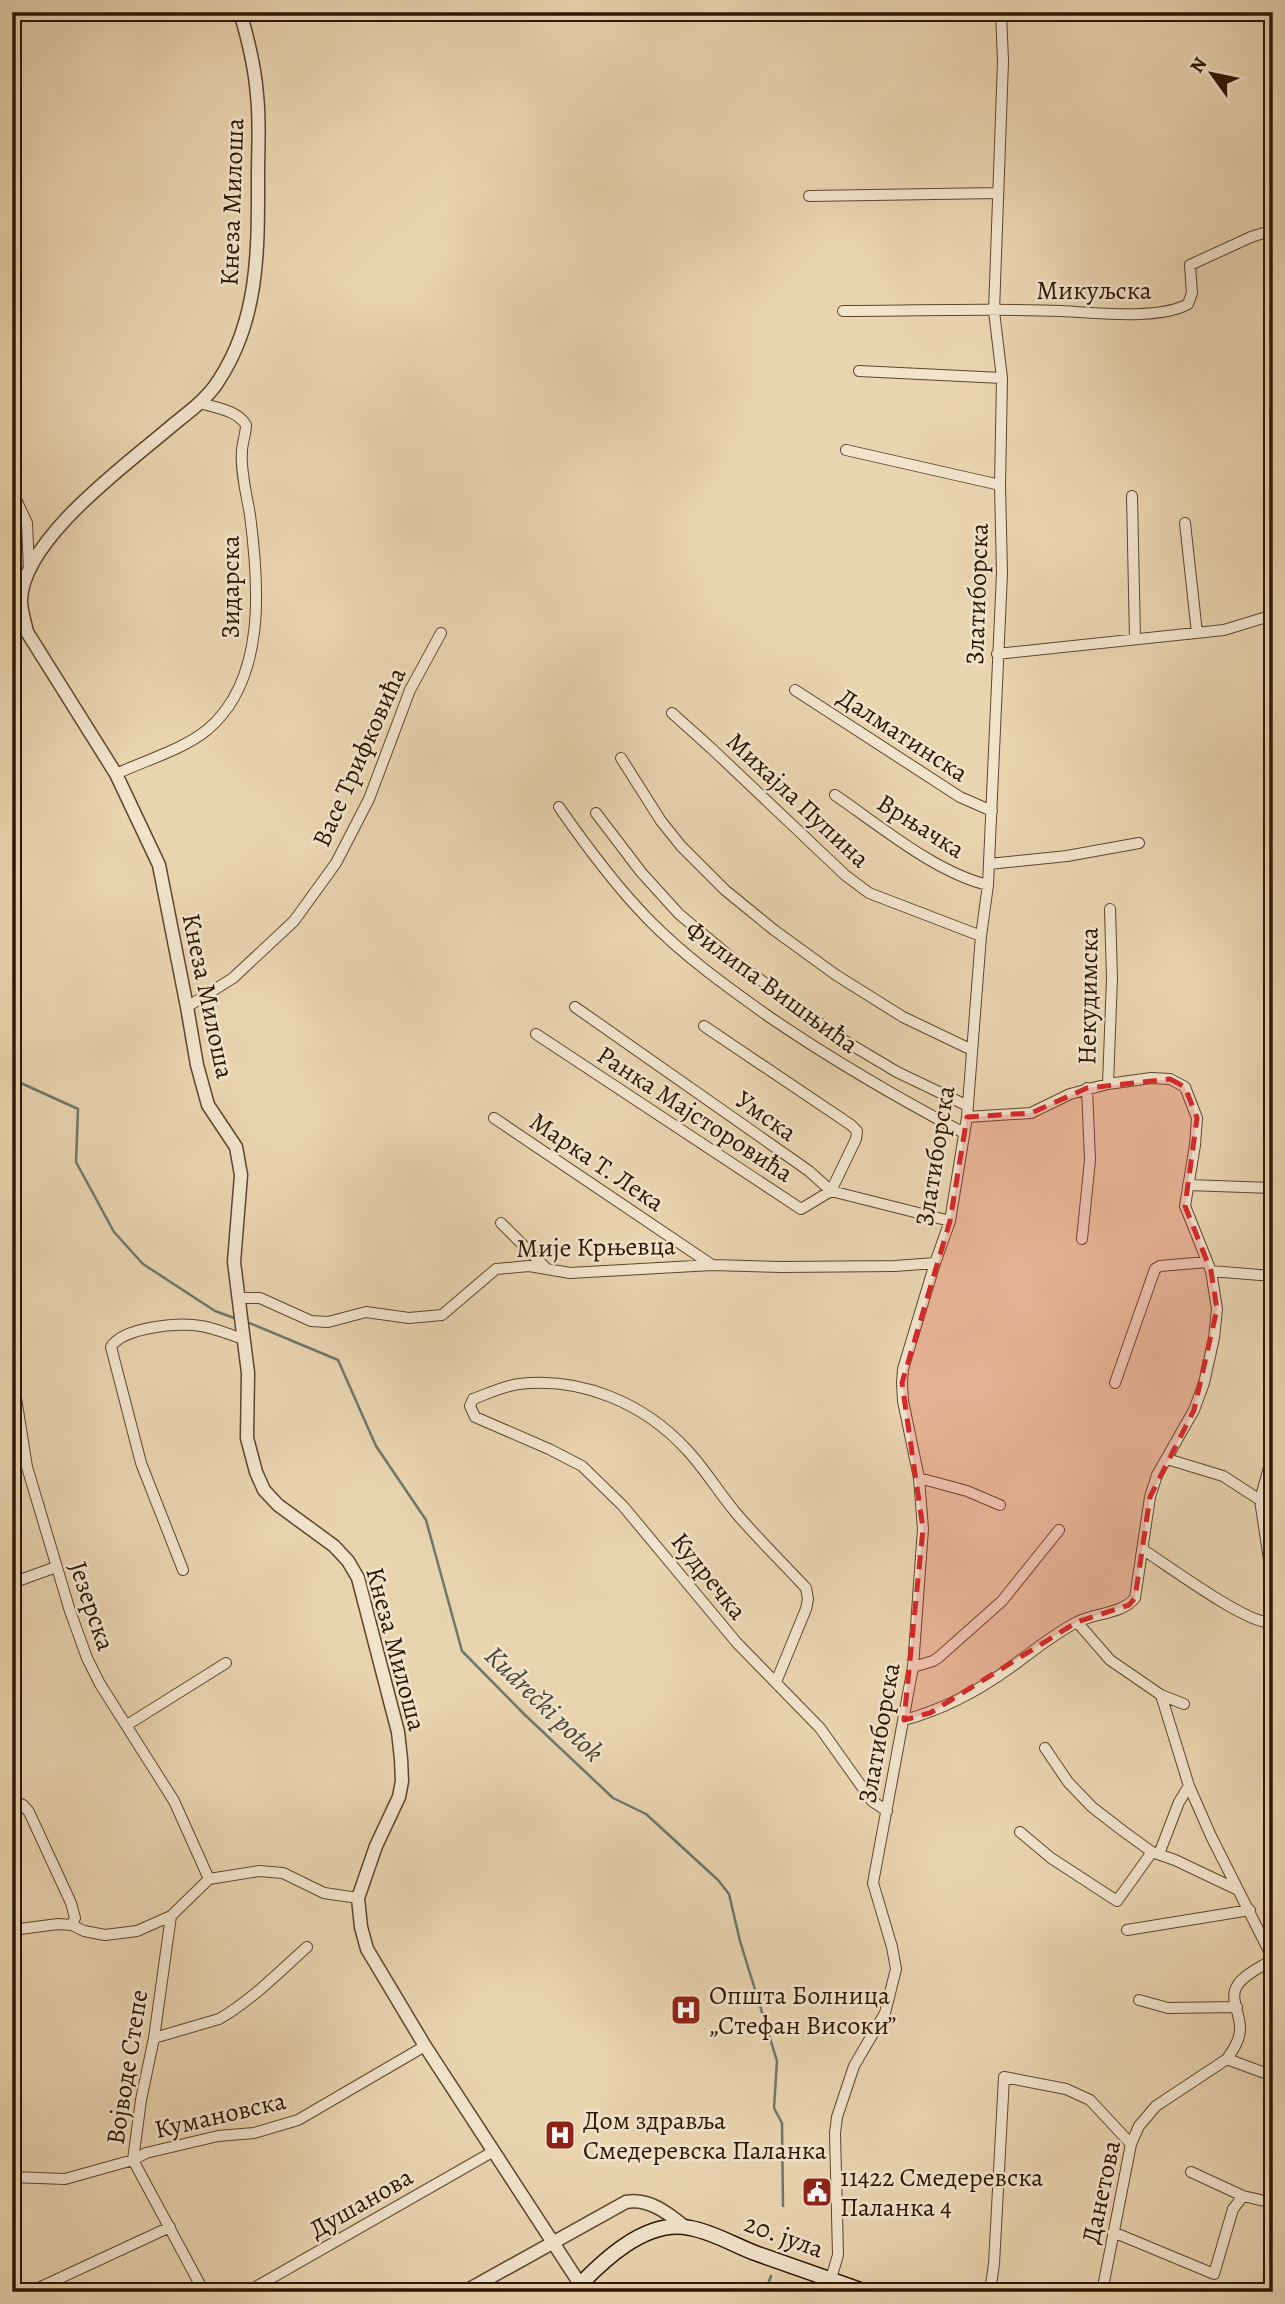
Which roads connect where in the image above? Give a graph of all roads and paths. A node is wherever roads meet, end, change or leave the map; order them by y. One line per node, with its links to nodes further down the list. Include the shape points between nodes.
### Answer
1 (240, 12): 10 (street, Кнеза Милоша, via 257,96 258,257 250,307 231,358)
2 (1001, 12): 3 (street, Златиборска)
3 (997, 193): 4 (street); 7 (street, Златиборска)
4 (809, 196)
5 (1273, 230): 7 (street, Микуљска, via 1190,265 1192,293 1188,304 1177,311 1102,315)
6 (843, 311): 7 (street)
7 (994, 312): 9 (street, Златиборска)
8 (859, 370): 9 (street)
9 (1002, 378): 12 (street, Златиборска)
10 (200, 403): 16 (street, Кнеза Милоша, via 89,496 58,527); 25 (street, Зидарска, via 236,414 246,425 242,452 254,545 255,629 250,659 241,685 207,730)
11 (846, 450): 12 (street)
12 (1000, 485): 21 (street, Златиборска, via 1002,573)
13 (12, 491): 16 (street, via 27,523)
14 (1132, 495): 20 (street)
15 (1185, 523): 19 (street)
16 (29, 570): 25 (street, Кнеза Милоша, via 21,600 27,632)
17 (1273, 615): 19 (street)
18 (441, 632): 35 (street, Васе Трифковића, via 410,690 369,799 336,863 294,921 233,978)
19 (1197, 633): 20 (street)
20 (1135, 639): 21 (street)
21 (997, 653): 28 (street, Златиборска)
22 (795, 690): 28 (street, Далматинска, via 960,797)
23 (672, 713): 34 (street, Михајла Пупина, via 861,887)
24 (621, 758): 39 (street, via 661,821 725,890 836,975 903,1017)
25 (116, 774): 35 (street, Кнеза Милоша, via 159,865)
26 (835, 795): 32 (street, Врњачка, via 914,849 969,880)
27 (559, 807): 44 (street, Филипа Вишњића, via 649,920 697,964 841,1065)
28 (992, 811): 31 (street, Златиборска)
29 (596, 813): 42 (street, via 679,914 739,964 840,1038)
30 (1139, 843): 31 (street)
31 (989, 864): 32 (street, Златиборска)
32 (988, 885): 34 (street, Златиборска)
33 (1110, 909): 40 (street, Некудимска)
34 (981, 936): 39 (street, Златиборска)
35 (187, 1007): 56 (street, Кнеза Милоша, via 208,1105 236,1147 240,1165 234,1262)
36 (575, 1007): 47 (street, Умска)
37 (704, 1026): 47 (street, via 857,1131)
38 (536, 1034): 47 (street, Ранка Мајсторовића, via 801,1209)
39 (972, 1050): 42 (street, Златиборска)
40 (1108, 1084): 41 (street); 45 (street, via 1170,1079 1185,1087 1197,1118)
41 (1087, 1088): 42 (street, via 1031,1113); 50 (street, via 1090,1160)
42 (968, 1112): 44 (street, Златиборска)
43 (494, 1118): 52 (street, Марка Т. Лека)
44 (964, 1133): 48 (street, Златиборска)
45 (1188, 1185): 46 (street); 53 (street, via 1185,1206)
46 (1273, 1188)
47 (831, 1191): 48 (street, Умска)
48 (950, 1221): 51 (street, Златиборска)
49 (500, 1223): 54 (street)
50 (1082, 1239)
51 (935, 1263): 52 (street, Мије Крњевца); 62 (street, Златиборска, via 901,1383)
52 (712, 1265): 54 (street, Мије Крњевца, via 570,1273)
53 (1209, 1267): 55 (street); 59 (street, via 1155,1269); 61 (street, via 1217,1309 1214,1338 1195,1410)
54 (545, 1268): 56 (street, Мије Крњевца, via 496,1269 442,1315 409,1318 366,1312 328,1322 311,1321 260,1298)
55 (1273, 1276)
56 (239, 1298): 58 (street, Кнеза Милоша)
57 (12, 1320): 67 (street, Језерска, via 16,1398 27,1467)
58 (243, 1333): 68 (street, via 200,1325 162,1327 125,1334 111,1347 141,1463); 89 (street, Кнеза Милоша, via 247,1438 256,1472 278,1506 334,1546 358,1578 398,1732 399,1797)
59 (1115, 1383)
60 (1273, 1453): 63 (street)
61 (1167, 1459): 63 (street, via 1223,1476); 66 (street, via 1150,1497)
62 (919, 1478): 64 (street); 75 (street, Златиборска, via 923,1529)
63 (1260, 1500): 70 (street)
64 (1000, 1505)
65 (1059, 1530): 75 (street, via 1002,1601 939,1657)
66 (1142, 1549): 72 (street, via 1135,1598 1129,1605); 73 (street, via 1234,1609)
67 (56, 1567): 69 (street); 80 (street, Језерска, via 87,1658)
68 (183, 1570)
69 (12, 1583)
70 (1273, 1586)
71 (1273, 1608): 73 (street)
72 (1077, 1622): 77 (street, via 1110,1660); 79 (street, via 965,1696)
73 (1270, 1625)
74 (226, 1663): 80 (street)
75 (913, 1667): 79 (street, Златиборска)
76 (776, 1682): 76 (street, Кудречка, via 808,1599 806,1588 687,1450 652,1417 623,1401 554,1383 516,1384 473,1399 470,1406 475,1417 582,1466 623,1506 737,1643); 84 (street, Кудречка, via 820,1728 872,1801)
77 (1161, 1695): 78 (street); 82 (street)
78 (1184, 1704)
79 (904, 1720): 84 (street, Златиборска)
80 (127, 1725): 87 (street, Језерска, via 174,1801)
81 (1045, 1748): 86 (street, via 1093,1807)
82 (1189, 1786): 86 (street); 88 (street)
83 (12, 1800): 92 (street, via 29,1812 71,1903)
84 (887, 1811): 114 (street, Златиборска, via 873,1883 896,1969 885,2013 854,2066 837,2117 838,2255)
85 (1020, 1832): 86 (street, via 1117,1901)
86 (1156, 1853): 88 (street)
87 (209, 1879): 89 (street, via 259,1871 283,1873 324,1893); 91 (street)
88 (1237, 1889): 90 (street)
89 (358, 1898): 100 (street, Кнеза Милоша, via 367,1949)
90 (1250, 1910): 94 (street); 96 (street)
91 (172, 1916): 92 (street, via 137,1931 105,1936); 99 (street, Војводе Степе)
92 (72, 1925): 93 (street)
93 (12, 1930)
94 (1127, 1930)
95 (306, 1947): 99 (street, via 228,2014)
96 (1273, 1959): 98 (street, via 1241,1980 1235,1988)
97 (1139, 2000): 98 (street, via 1168,2008)
98 (1237, 2007): 101 (street, via 1241,2030)
99 (154, 2038): 105 (street, Војводе Степе)
100 (425, 2046): 104 (street, Кнеза Милоша); 105 (street, Кумановска, via 298,2120 146,2153)
101 (1227, 2059): 102 (street); 103 (street, Данетова, via 1156,2106)
102 (1273, 2076)
103 (1131, 2144): 112 (street, Данетова); 121 (street, via 1090,2100 1066,2089 1004,2077)
104 (494, 2151): 113 (street, Кнеза Милоша); 118 (street, Душанова)
105 (133, 2160): 107 (street, Кумановска, via 65,2179); 110 (street, Војводе Степе)
106 (1191, 2172): 108 (street)
107 (12, 2177)
108 (1242, 2196): 109 (street); 112 (street, via 1233,2209 1214,2274)
109 (1273, 2203)
110 (170, 2227): 116 (street); 117 (street, Војводе Степе)
111 (685, 2227): 113 (street, via 662,2210 631,2201); 114 (main road, 20. јула); 115 (main road, via 647,2234 607,2260)
112 (1113, 2232): 122 (street, Данетова)
113 (554, 2242): 115 (street, Кнеза Милоша); 119 (street)
114 (829, 2286): 120 (main road, 20. јула)
115 (577, 2288)
116 (30, 2292)
117 (204, 2292)
118 (247, 2292)
119 (464, 2292)
120 (866, 2292)
121 (990, 2292)
122 (1102, 2292)

